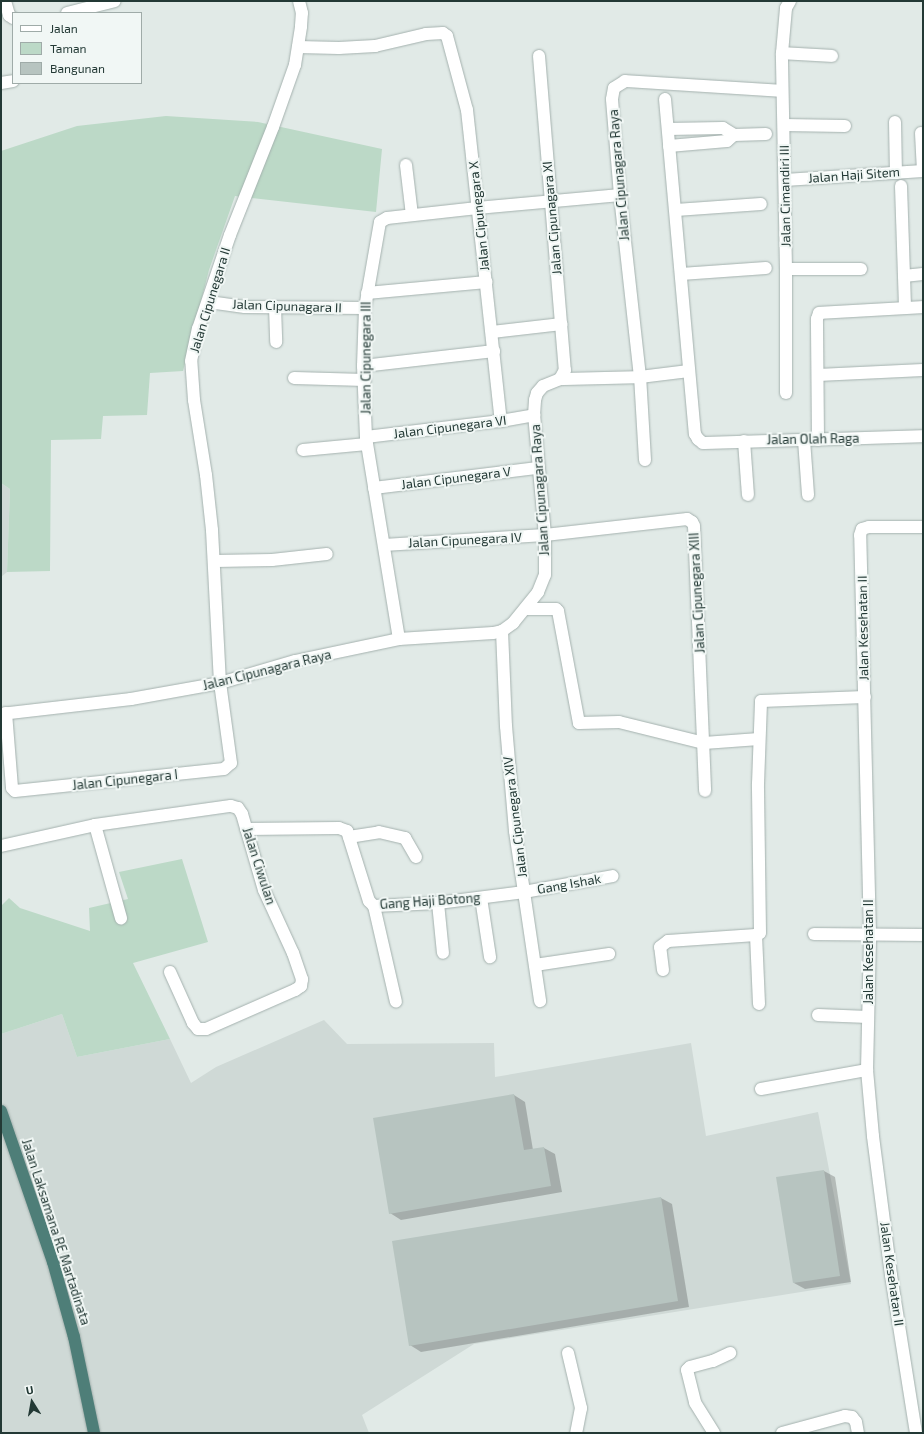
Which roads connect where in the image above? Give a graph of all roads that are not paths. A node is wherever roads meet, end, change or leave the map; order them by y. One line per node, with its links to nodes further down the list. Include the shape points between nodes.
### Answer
1 (5, 1): 6 (street, via 8,15)
2 (115, 1): 5 (street)
3 (299, 1): 7 (street, Jalan Cipunegara II, via 302,13)
4 (790, 1): 8 (street, Jalan Cimandiri III, via 786,8)
5 (70, 12)
6 (12, 17)
7 (298, 47): 31 (street, Jalan Cipunegara X, via 375,46 443,32 448,41 467,110); 42 (street, Jalan Cipunegara II, via 295,65 230,235)
8 (782, 53): 10 (street); 13 (street, Jalan Cimandiri III)
9 (539, 56): 29 (street, Jalan Cipunagara XI)
10 (832, 56)
11 (12, 81): 12 (street)
12 (1, 83)
13 (782, 91): 16 (street, Jalan Cimandiri III); 28 (street, Jalan Cipunagara Raya, via 625,81 614,88 612,99)
14 (665, 99): 18 (street)
15 (895, 122): 25 (street)
16 (784, 125): 17 (street); 26 (street, Jalan Cimandiri III)
17 (845, 126)
18 (668, 129): 20 (street, via 723,128); 22 (street)
19 (921, 133): 24 (street)
20 (734, 134): 21 (street); 22 (street, via 727,141)
21 (766, 134)
22 (669, 146): 32 (street)
23 (406, 165): 33 (street)
24 (923, 171): 25 (street, Jalan Haji Sitem)
25 (896, 173): 26 (street, Jalan Haji Sitem)
26 (785, 180): 35 (street, Jalan Cimandiri III)
27 (901, 186): 39 (street)
28 (620, 196): 29 (street, Jalan Cipunegara III); 55 (street, Jalan Cipunagara Raya)
29 (551, 202): 31 (street, Jalan Cipunegara III); 47 (street, Jalan Cipunagara XI)
30 (761, 204): 32 (street)
31 (477, 208): 33 (street, Jalan Cipunegara III); 40 (street, Jalan Cipunegara X)
32 (676, 210): 37 (street)
33 (412, 215): 41 (street, Jalan Cipunegara III, via 387,218 380,222)
34 (766, 268): 37 (street)
35 (786, 269): 36 (street); 59 (street, Jalan Cimandiri III)
36 (861, 269)
37 (681, 274): 53 (street)
38 (923, 274): 39 (street)
39 (904, 276): 44 (street)
40 (486, 282): 41 (street); 48 (street, Jalan Cipunegara X)
41 (367, 293): 46 (street, Jalan Cipunegara III)
42 (209, 302): 43 (street, Jalan Cipunagara II, via 245,307); 77 (street, Jalan Cipunegara II, via 198,329 191,361)
43 (275, 307): 46 (street, Jalan Cipunagara II); 49 (street)
44 (905, 307): 45 (street); 54 (street, via 819,313)
45 (923, 307)
46 (365, 308): 51 (street, Jalan Cipunegara III)
47 (562, 324): 48 (street); 57 (street, Jalan Cipunagara XI, via 565,370)
48 (492, 332): 50 (street, Jalan Cipunegara X)
49 (276, 342)
50 (494, 351): 51 (street); 61 (street, Jalan Cipunegara X)
51 (363, 366): 58 (street, Jalan Cipunegara III)
52 (923, 370): 54 (street)
53 (688, 371): 55 (street); 66 (street, Jalan Olah Raga, via 695,434 703,443)
54 (818, 375): 64 (street)
55 (640, 377): 57 (street, Jalan Cipunagara Raya); 68 (street)
56 (294, 378): 58 (street)
57 (560, 379): 60 (street, Jalan Cipunagara Raya, via 543,386 537,393)
58 (364, 380): 65 (street, Jalan Cipunegara III)
59 (786, 393)
60 (534, 415): 61 (street, Jalan Cipunegara VI); 69 (street, Jalan Cipunagara Raya)
61 (501, 421): 65 (street, Jalan Cipunegara VI)
62 (923, 436): 64 (street, Jalan Olah Raga)
63 (804, 440): 64 (street, Jalan Olah Raga); 66 (street, Jalan Olah Raga); 72 (street)
64 (818, 440)
65 (366, 441): 67 (street, Jalan Cipunegara VI); 70 (street, Jalan Cipunegara III)
66 (744, 441): 71 (street)
67 (304, 450)
68 (645, 460)
69 (538, 468): 70 (street, Jalan Cipunegara V); 74 (street, Jalan Cipunagara Raya)
70 (374, 488): 75 (street, Jalan Cipunegara III)
71 (748, 495)
72 (808, 495)
73 (923, 527): 82 (street, Jalan Kesehatan II, via 862,529 860,535)
74 (545, 535): 75 (street, Jalan Cipunegara IV); 78 (street, Jalan Cipunagara Raya, via 545,575 538,592); 85 (street, Jalan Cipunegara XIII, via 687,519 692,522)
75 (384, 545): 80 (street, Jalan Cipunegara III)
76 (327, 554): 77 (street, via 272,560)
77 (214, 561): 81 (street, Jalan Cipunegara II)
78 (525, 609): 79 (street, Jalan Cipunagara Raya); 85 (street, via 558,611 579,723 619,722)
79 (502, 631): 80 (street, Jalan Cipunagara Raya); 93 (street, Jalan Cipunegara XIV, via 506,726 515,831)
80 (399, 639): 81 (street, Jalan Cipunagara Raya, via 295,661)
81 (220, 683): 83 (street, Jalan Cipunagara Raya, via 131,699); 83 (street, Jalan Cipunegara I, via 231,764 224,769 15,791 12,788)
82 (865, 697): 84 (street, via 760,701); 101 (street, Jalan Kesehatan II)
83 (4, 713)
84 (759, 739): 85 (street); 99 (street, via 760,933)
85 (704, 743): 86 (street, Jalan Cipunegara XIII)
86 (705, 791)
87 (95, 825): 88 (street, Jalan Ciwulan, via 231,806 238,808 242,814); 90 (street, Jalan Ciwulan); 97 (street)
88 (246, 829): 89 (street, via 339,828 347,831); 107 (street, Jalan Ciwulan, via 264,890 302,979 300,986 206,1029 198,1029)
89 (349, 837): 91 (street, via 379,832 405,838); 96 (street, Gang Haji Botong, via 369,901)
90 (1, 846)
91 (416, 857)
92 (613, 876): 93 (street, Gang Ishak)
93 (524, 892): 94 (street, Gang Haji Botong); 105 (street, Jalan Cipunegara XIV)
94 (481, 898): 95 (street, Gang Haji Botong); 104 (street)
95 (438, 903): 96 (street, Gang Haji Botong); 102 (street)
96 (374, 906): 109 (street)
97 (121, 918)
98 (814, 934): 101 (street)
99 (756, 935): 106 (street, via 668,941 660,947); 110 (street)
100 (923, 935): 101 (street)
101 (870, 936): 112 (street, Jalan Kesehatan II)
102 (443, 953)
103 (609, 954): 105 (street)
104 (490, 957)
105 (535, 965): 108 (street, Jalan Cipunegara XIV)
106 (663, 970)
107 (170, 972)
108 (540, 1001)
109 (396, 1002)
110 (759, 1004)
111 (818, 1015): 112 (street)
112 (868, 1017): 113 (street, Jalan Kesehatan II)
113 (867, 1070): 114 (street); 123 (street, Jalan Kesehatan II, via 891,1275)
114 (761, 1089)
115 (1, 1111): 118 (highway, Jalan Laksamana RE Martadinata, via 53,1262 74,1337)
116 (568, 1353): 119 (street, via 581,1408)
117 (730, 1353): 120 (street, via 687,1370 695,1402)
118 (94, 1433)
119 (576, 1433)
120 (714, 1433)
121 (782, 1433): 122 (street, via 845,1416 852,1417 856,1422)
122 (858, 1433)
123 (916, 1433)

